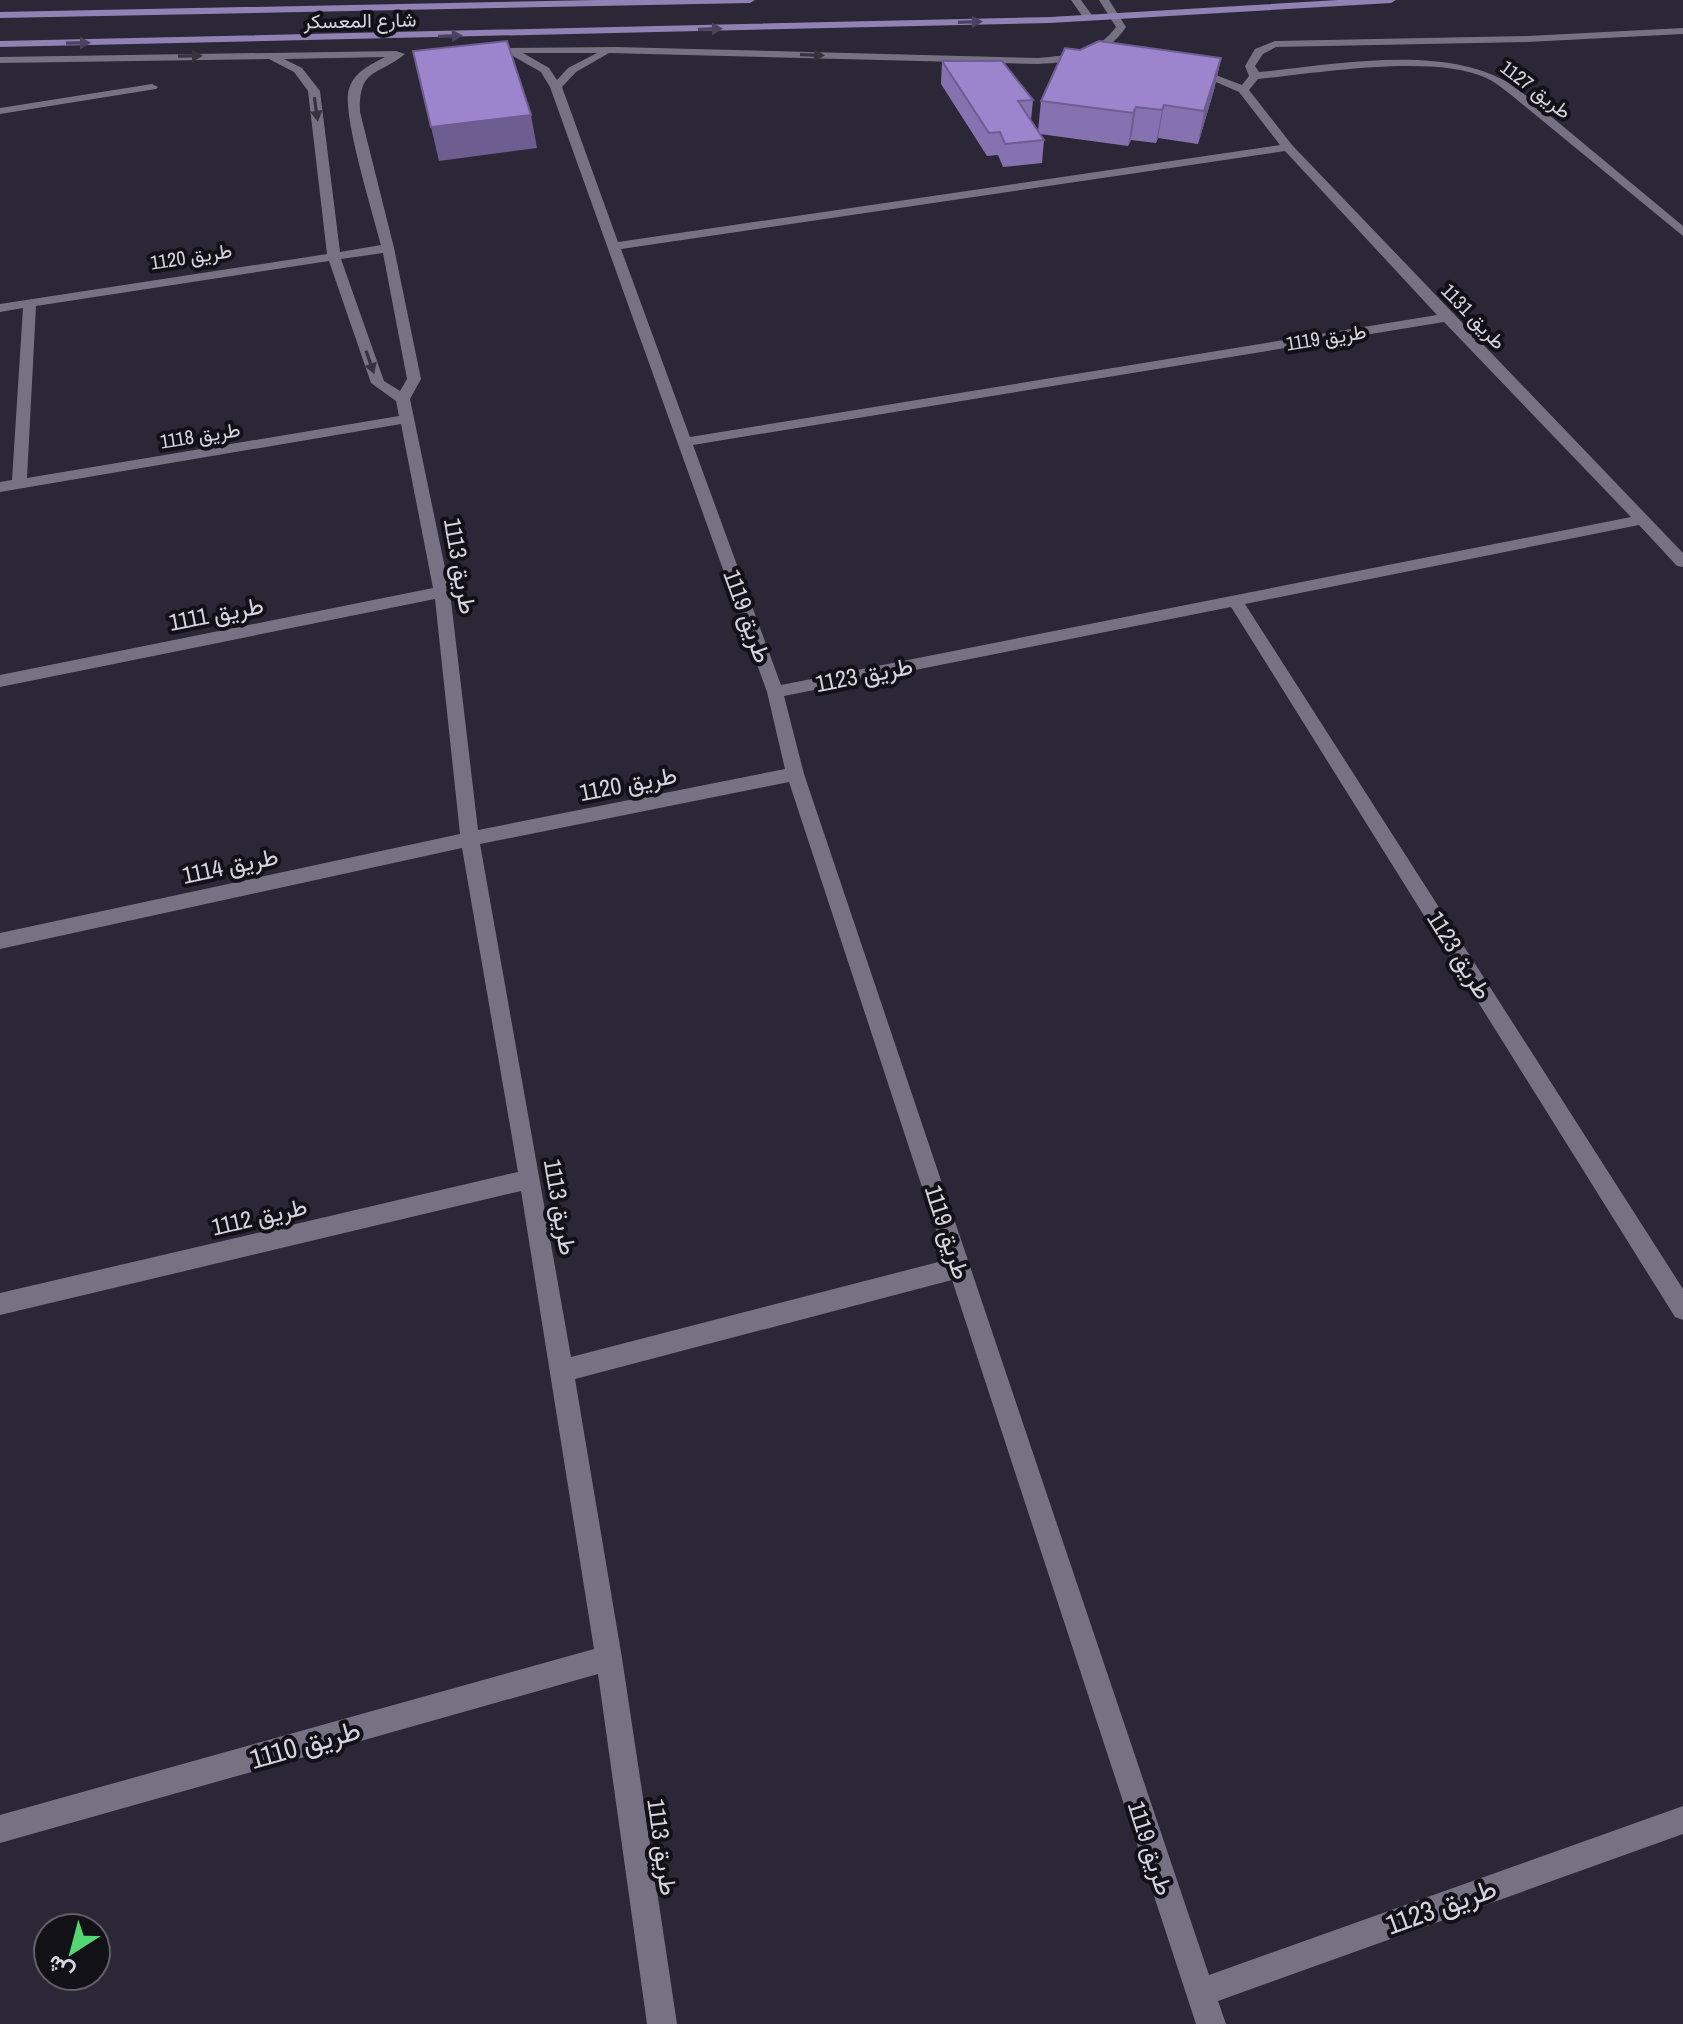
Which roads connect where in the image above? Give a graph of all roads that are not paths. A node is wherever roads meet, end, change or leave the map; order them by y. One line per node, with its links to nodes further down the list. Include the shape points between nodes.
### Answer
1 (750, 0): 5 (main road, شارع المعسكر)
2 (1076, 0): 6 (street)
3 (1104, 0): 7 (street)
4 (1391, 0): 7 (main road, شارع المعسكر)
5 (0, 15)
6 (1089, 18): 7 (main road, شارع المعسكر); 10 (main road, شارع المعسكر, one-way to 6)
7 (1118, 18): 16 (street, via 1121,27)
8 (1683, 31): 9 (street)
9 (1446, 41): 11 (street); 24 (street, via 1275,44 1253,57)
10 (0, 44)
11 (1456, 49)
12 (510, 50): 13 (street); 14 (street); 26 (street, طريق 1119, via 545,70)
13 (616, 50): 16 (street, one-way to 16, via 1038,61); 26 (street, via 572,70)
14 (494, 51)
15 (416, 53): 17 (street)
16 (1098, 53): 19 (street)
17 (400, 54): 18 (street); 32 (street, طريق 1113, via 366,71 354,89 354,112)
18 (268, 55): 21 (street, one-way to 18); 33 (street, one-way to 33, via 298,70 314,91)
19 (1113, 55)
20 (1466, 57): 23 (street)
21 (0, 60)
22 (1180, 67): 27 (street)
23 (1486, 74): 24 (street, طريق 1127, via 1413,65); 30 (street, طريق 1127)
24 (1255, 76): 27 (street)
25 (152, 87): 28 (street)
26 (556, 87): 31 (street, طريق 1119)
27 (1243, 90): 29 (street, طريق 1131)
28 (0, 111)
29 (1288, 147): 31 (street); 36 (street, طريق 1131)
30 (1683, 232)
31 (614, 246): 38 (street, طريق 1119)
32 (388, 248): 33 (street, طريق 1120); 37 (street, طريق 1113, via 414,379)
33 (334, 257): 34 (street, طريق 1120); 37 (street, one-way to 37, via 378,383)
34 (30, 303): 35 (street, طريق 1120); 39 (street)
35 (0, 308)
36 (1447, 317): 38 (street, طريق 1119); 41 (street, طريق 1131)
37 (405, 409): 39 (street, طريق 1118); 43 (street, طريق 1113)
38 (685, 442): 46 (street, طريق 1119)
39 (19, 484): 40 (street, طريق 1118)
40 (0, 487)
41 (1642, 520): 42 (street, طريق 1131); 44 (street, طريق 1123)
42 (1683, 562)
43 (442, 592): 45 (street, طريق 1111); 48 (street, طريق 1113)
44 (1236, 602): 46 (street, طريق 1123); 53 (street, طريق 1123)
45 (0, 681)
46 (775, 692): 47 (street, طريق 1119)
47 (795, 774): 48 (street, طريق 1120); 51 (street, طريق 1119)
48 (470, 839): 49 (street, طريق 1114); 50 (street, طريق 1113)
49 (0, 941)
50 (530, 1179): 52 (street, طريق 1112); 54 (street, طريق 1113)
51 (960, 1267): 54 (street); 58 (street, طريق 1119)
52 (0, 1304)
53 (1683, 1309)
54 (562, 1371): 55 (street, طريق 1113)
55 (609, 1658): 57 (street, طريق 1110); 59 (street, طريق 1113)
56 (1683, 1820): 58 (street, طريق 1123)
57 (0, 1829)
58 (1199, 1993): 60 (street, طريق 1119)
59 (662, 2024)
60 (1211, 2024)

